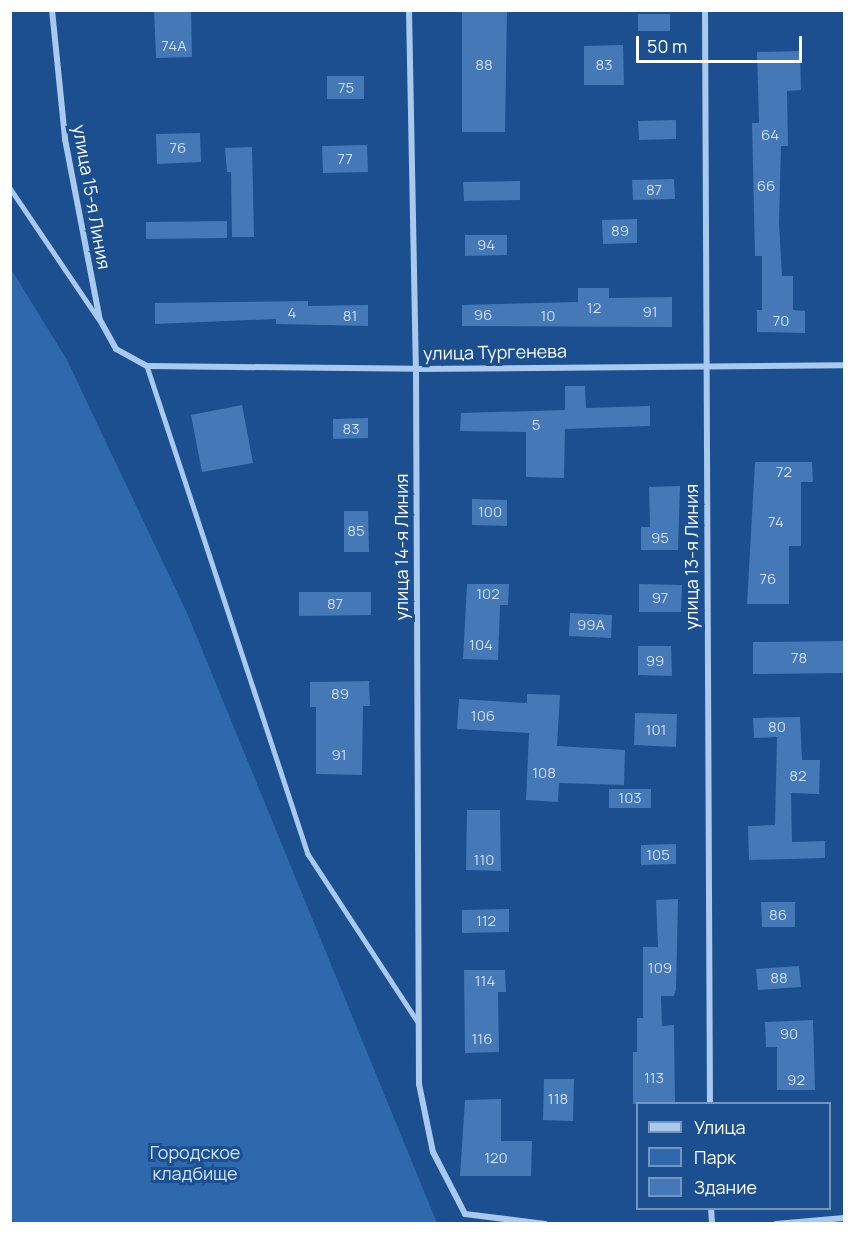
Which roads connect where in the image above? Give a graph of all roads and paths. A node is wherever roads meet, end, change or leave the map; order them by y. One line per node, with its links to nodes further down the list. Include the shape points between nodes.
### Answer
1 (52, 10): 5 (street, улица 15-я Линия, via 65,139)
2 (409, 10): 9 (street, улица 14-я Линия)
3 (705, 10): 6 (street, улица 13-я Линия)
4 (10, 188): 5 (lane)
5 (100, 320): 8 (street, улица 15-я Линия, via 116,349)
6 (705, 363): 7 (street, улица Тургенева); 9 (street, улица Тургенева); 11 (street, улица 13-я Линия)
7 (844, 364)
8 (147, 366): 9 (street, улица Тургенева); 10 (lane, via 308,854)
9 (416, 369): 10 (street, улица 14-я Линия)
10 (418, 1022): 13 (street, улица 14-я Линия, via 419,1084 434,1152 465,1214)
11 (710, 1102)
12 (844, 1218): 14 (street)
13 (545, 1224)
14 (776, 1224)

